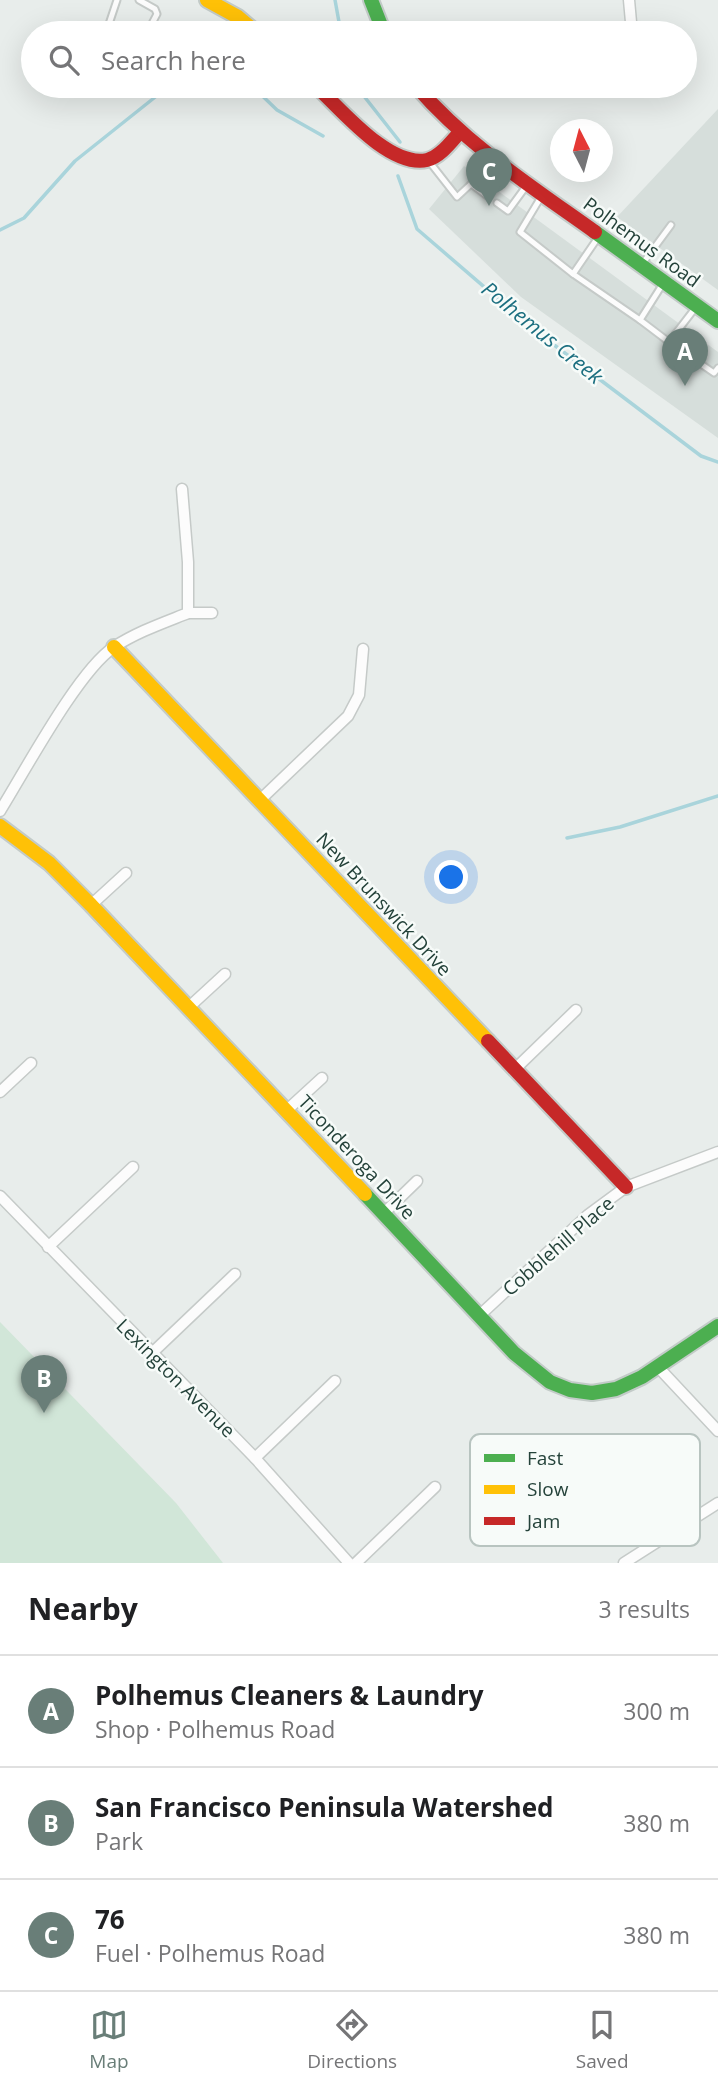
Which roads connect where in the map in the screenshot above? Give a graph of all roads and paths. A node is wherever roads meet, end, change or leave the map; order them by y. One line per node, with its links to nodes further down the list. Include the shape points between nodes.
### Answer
1 (117, 0): 6 (lane)
2 (139, 0): 7 (lane, via 155,9)
3 (207, 0): 8 (street)
4 (371, 0): 9 (street)
5 (629, 0): 10 (street)
6 (110, 21)
7 (153, 21)
8 (243, 21)
9 (379, 21)
10 (631, 21)
11 (330, 98): 15 (street, via 398,158)
12 (427, 98): 13 (street, Polhemus Road)
13 (460, 132): 14 (street, Polhemus Road); 15 (street)
14 (491, 156): 16 (lane); 17 (street, Polhemus Road)
15 (428, 160): 16 (lane, via 457,197)
16 (471, 184): 19 (lane)
17 (528, 184): 18 (street, Polhemus Road); 20 (lane, via 508,211)
18 (543, 194): 22 (street, Polhemus Road); 24 (lane, via 520,232)
19 (487, 196)
20 (497, 203)
21 (671, 225): 23 (lane)
22 (599, 235): 23 (street, Polhemus Road); 24 (lane)
23 (642, 266): 25 (street, Polhemus Road)
24 (573, 274): 27 (lane)
25 (664, 282): 26 (street, Polhemus Road); 27 (lane)
26 (697, 306): 28 (street, Polhemus Road); 29 (lane)
27 (640, 320): 29 (lane)
28 (718, 321)
29 (669, 342): 30 (lane, via 714,373)
30 (718, 368)
31 (182, 489): 32 (street)
32 (188, 613): 33 (street); 34 (street)
33 (212, 613)
34 (114, 647): 36 (street, New Brunswick Drive); 37 (street, via 89,672)
35 (363, 649): 36 (street, via 359,695 348,716)
36 (260, 800): 45 (street, New Brunswick Drive)
37 (0, 811)
38 (0, 827): 40 (street, Ticonderoga Drive, via 49,863)
39 (126, 873): 40 (street)
40 (91, 905): 42 (street, Ticonderoga Drive)
41 (225, 974): 42 (street)
42 (188, 1008): 48 (street, Ticonderoga Drive)
43 (576, 1010): 45 (street)
44 (31, 1063): 47 (street)
45 (514, 1070): 52 (street, New Brunswick Drive)
46 (322, 1078): 48 (street)
47 (0, 1092)
48 (287, 1110): 54 (street, Ticonderoga Drive)
49 (718, 1153): 52 (street, Cobblehill Place)
50 (134, 1167): 55 (street)
51 (417, 1181): 54 (street)
52 (626, 1187): 57 (street, Cobblehill Place, via 588,1215)
53 (0, 1196): 55 (street, Lexington Avenue)
54 (384, 1213): 57 (street, Ticonderoga Drive)
55 (48, 1247): 59 (street, Lexington Avenue)
56 (235, 1274): 59 (street)
57 (480, 1315): 60 (street, Ticonderoga Drive, via 521,1362 568,1390 615,1389)
58 (718, 1326): 60 (street, Ticonderoga Drive)
59 (151, 1354): 63 (street, Lexington Avenue)
60 (658, 1367): 62 (street)
61 (335, 1381): 63 (street)
62 (718, 1430)
63 (255, 1458): 68 (street, Lexington Avenue)
64 (435, 1487): 69 (street)
65 (718, 1503): 66 (street)
66 (700, 1514)
67 (651, 1546): 70 (street)
68 (349, 1563)
69 (356, 1563)
70 (624, 1563)

